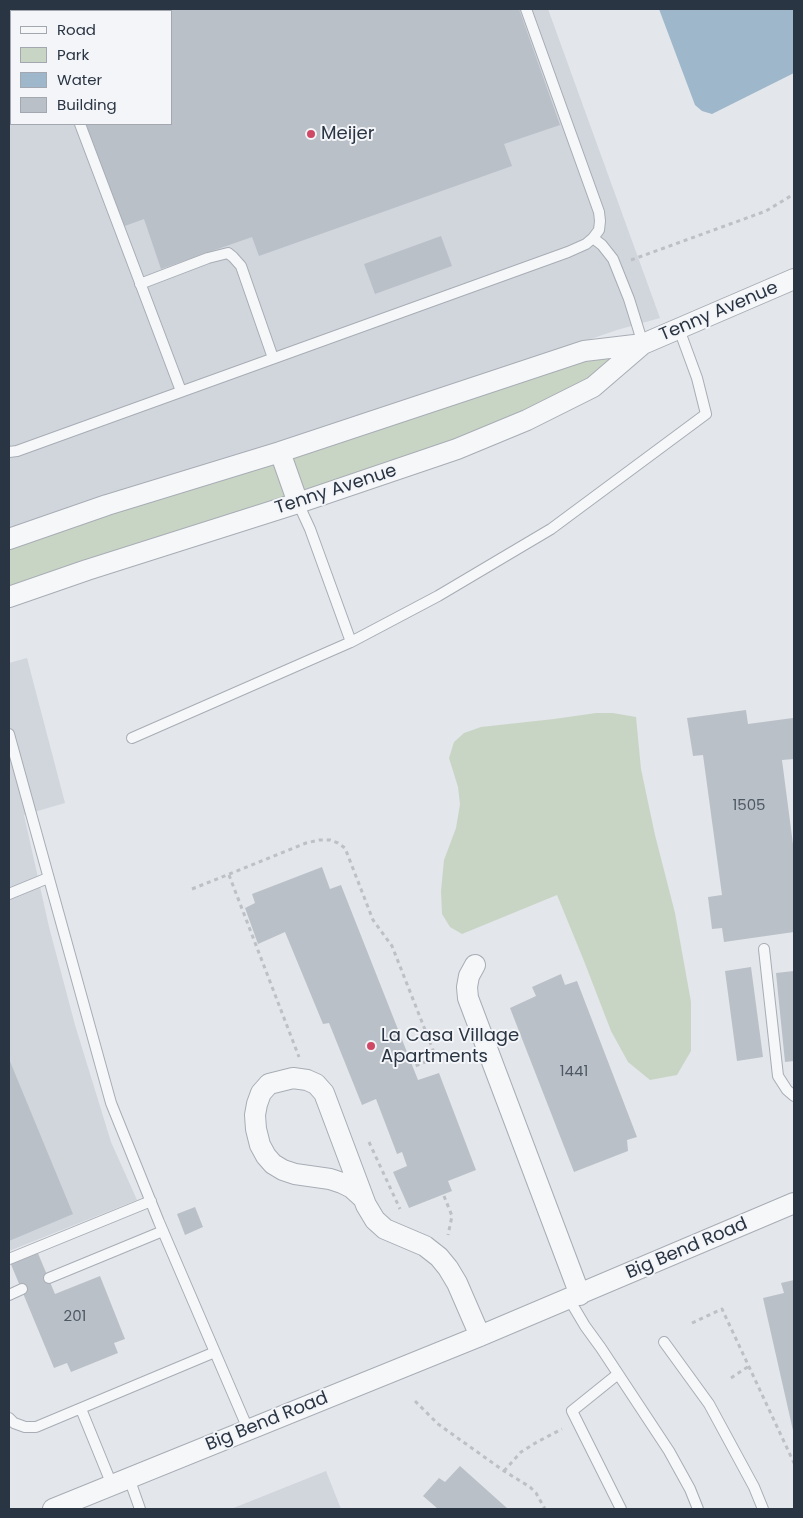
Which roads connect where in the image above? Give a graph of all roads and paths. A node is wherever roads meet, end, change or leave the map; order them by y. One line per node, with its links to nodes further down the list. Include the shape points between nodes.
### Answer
1 (526, 9): 4 (lane, via 598,212 599,230)
2 (80, 125): 7 (lane)
3 (794, 194): 5 (path, via 766,210)
4 (593, 238): 5 (lane); 10 (lane, via 568,252)
5 (616, 266): 9 (lane)
6 (794, 279): 8 (street, Tenny Avenue)
7 (140, 284): 10 (lane, via 228,253 241,266); 11 (lane)
8 (679, 329): 9 (street, Tenny Avenue); 17 (lane, via 706,414 551,529 438,596)
9 (643, 344): 13 (street, Tenny Avenue, via 584,351); 14 (street, Tenny Avenue, via 593,387 527,420 457,449)
10 (273, 358): 11 (lane)
11 (181, 392): 12 (lane)
12 (9, 452)
13 (280, 452): 14 (street); 15 (street, Tenny Avenue)
14 (298, 503): 16 (street, Tenny Avenue); 17 (lane)
15 (9, 539)
16 (9, 597)
17 (351, 642): 19 (lane)
18 (9, 734): 20 (lane)
19 (132, 738)
20 (48, 878): 22 (lane); 29 (lane, via 111,1103)
21 (192, 889): 25 (path, via 306,843 330,840 345,848 374,920 392,946 433,1050 428,1061)
22 (9, 894)
23 (764, 950): 26 (lane, via 778,1076)
24 (475, 965): 37 (street, via 469,976 468,998)
25 (413, 1067)
26 (794, 1096)
27 (444, 1196): 32 (path, via 452,1216)
28 (363, 1198): 28 (street, via 324,1093 308,1080 293,1078 269,1084 261,1093 255,1115 260,1145 266,1156 283,1170 342,1183); 39 (street, via 375,1220 385,1229 425,1246 439,1257 457,1283)
29 (151, 1201): 31 (lane); 33 (lane)
30 (794, 1203): 37 (street, Big Bend Road)
31 (163, 1231): 34 (lane); 41 (lane)
32 (448, 1236)
33 (9, 1259)
34 (48, 1278)
35 (22, 1289): 36 (lane)
36 (9, 1295)
37 (575, 1297): 39 (street, Big Bend Road); 43 (lane, via 585,1326)
38 (692, 1323): 42 (path, via 722,1309)
39 (480, 1336): 49 (street, Big Bend Road)
40 (664, 1342): 58 (lane, via 709,1404)
41 (215, 1352): 46 (lane); 49 (lane)
42 (749, 1366): 44 (path); 50 (path)
43 (618, 1374): 48 (lane, via 572,1410); 57 (lane, via 669,1451)
44 (731, 1378)
45 (415, 1401): 51 (path, via 438,1424)
46 (81, 1409): 47 (lane, via 36,1427 25,1427); 52 (lane)
47 (9, 1418)
48 (577, 1421): 51 (path, via 521,1452); 56 (lane)
49 (248, 1430): 52 (street, Big Bend Road)
50 (794, 1463)
51 (504, 1471): 55 (path, via 536,1493)
52 (120, 1482): 53 (street, Big Bend Road); 54 (lane)
53 (53, 1509)
54 (140, 1509)
55 (545, 1509)
56 (621, 1509)
57 (698, 1509)
58 (763, 1509)

